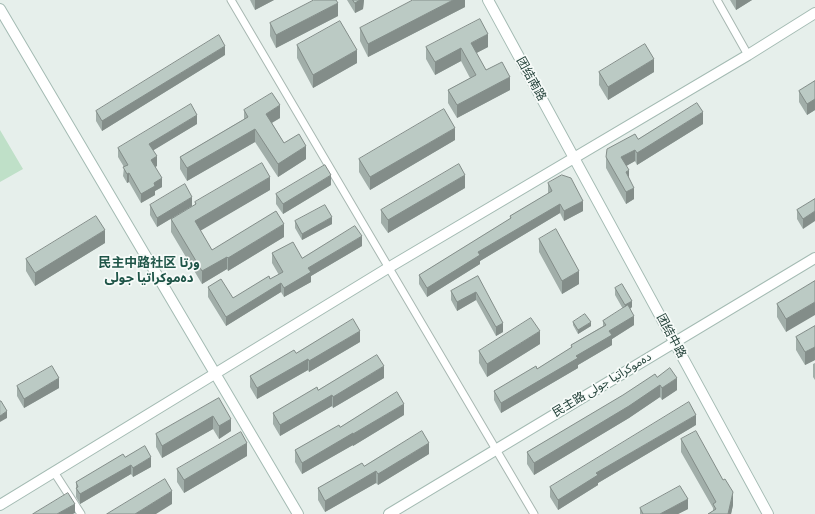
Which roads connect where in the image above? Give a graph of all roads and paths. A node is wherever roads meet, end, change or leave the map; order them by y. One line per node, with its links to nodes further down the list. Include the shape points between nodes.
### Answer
1 (231, 0): 9 (street)
2 (488, 0): 7 (street, 团结南路)
3 (717, 0): 6 (street)
4 (0, 9): 11 (street)
5 (815, 13): 6 (street)
6 (748, 54): 7 (street)
7 (574, 157): 9 (street); 10 (street, 团结中路)
8 (815, 258): 10 (street, 民主路 دەموكراتيا جولى)
9 (388, 268): 11 (street); 12 (street)
10 (674, 342): 12 (street, 民主路 دەموكراتيا جولى); 19 (street, 团结中路)
11 (216, 374): 13 (street); 16 (street)
12 (496, 449): 17 (street, 民主路 دەموكراتيا جولى); 18 (street)
13 (54, 472): 14 (street); 15 (street)
14 (0, 505)
15 (81, 514)
16 (298, 514)
17 (389, 514)
18 (534, 514)
19 (768, 514)

